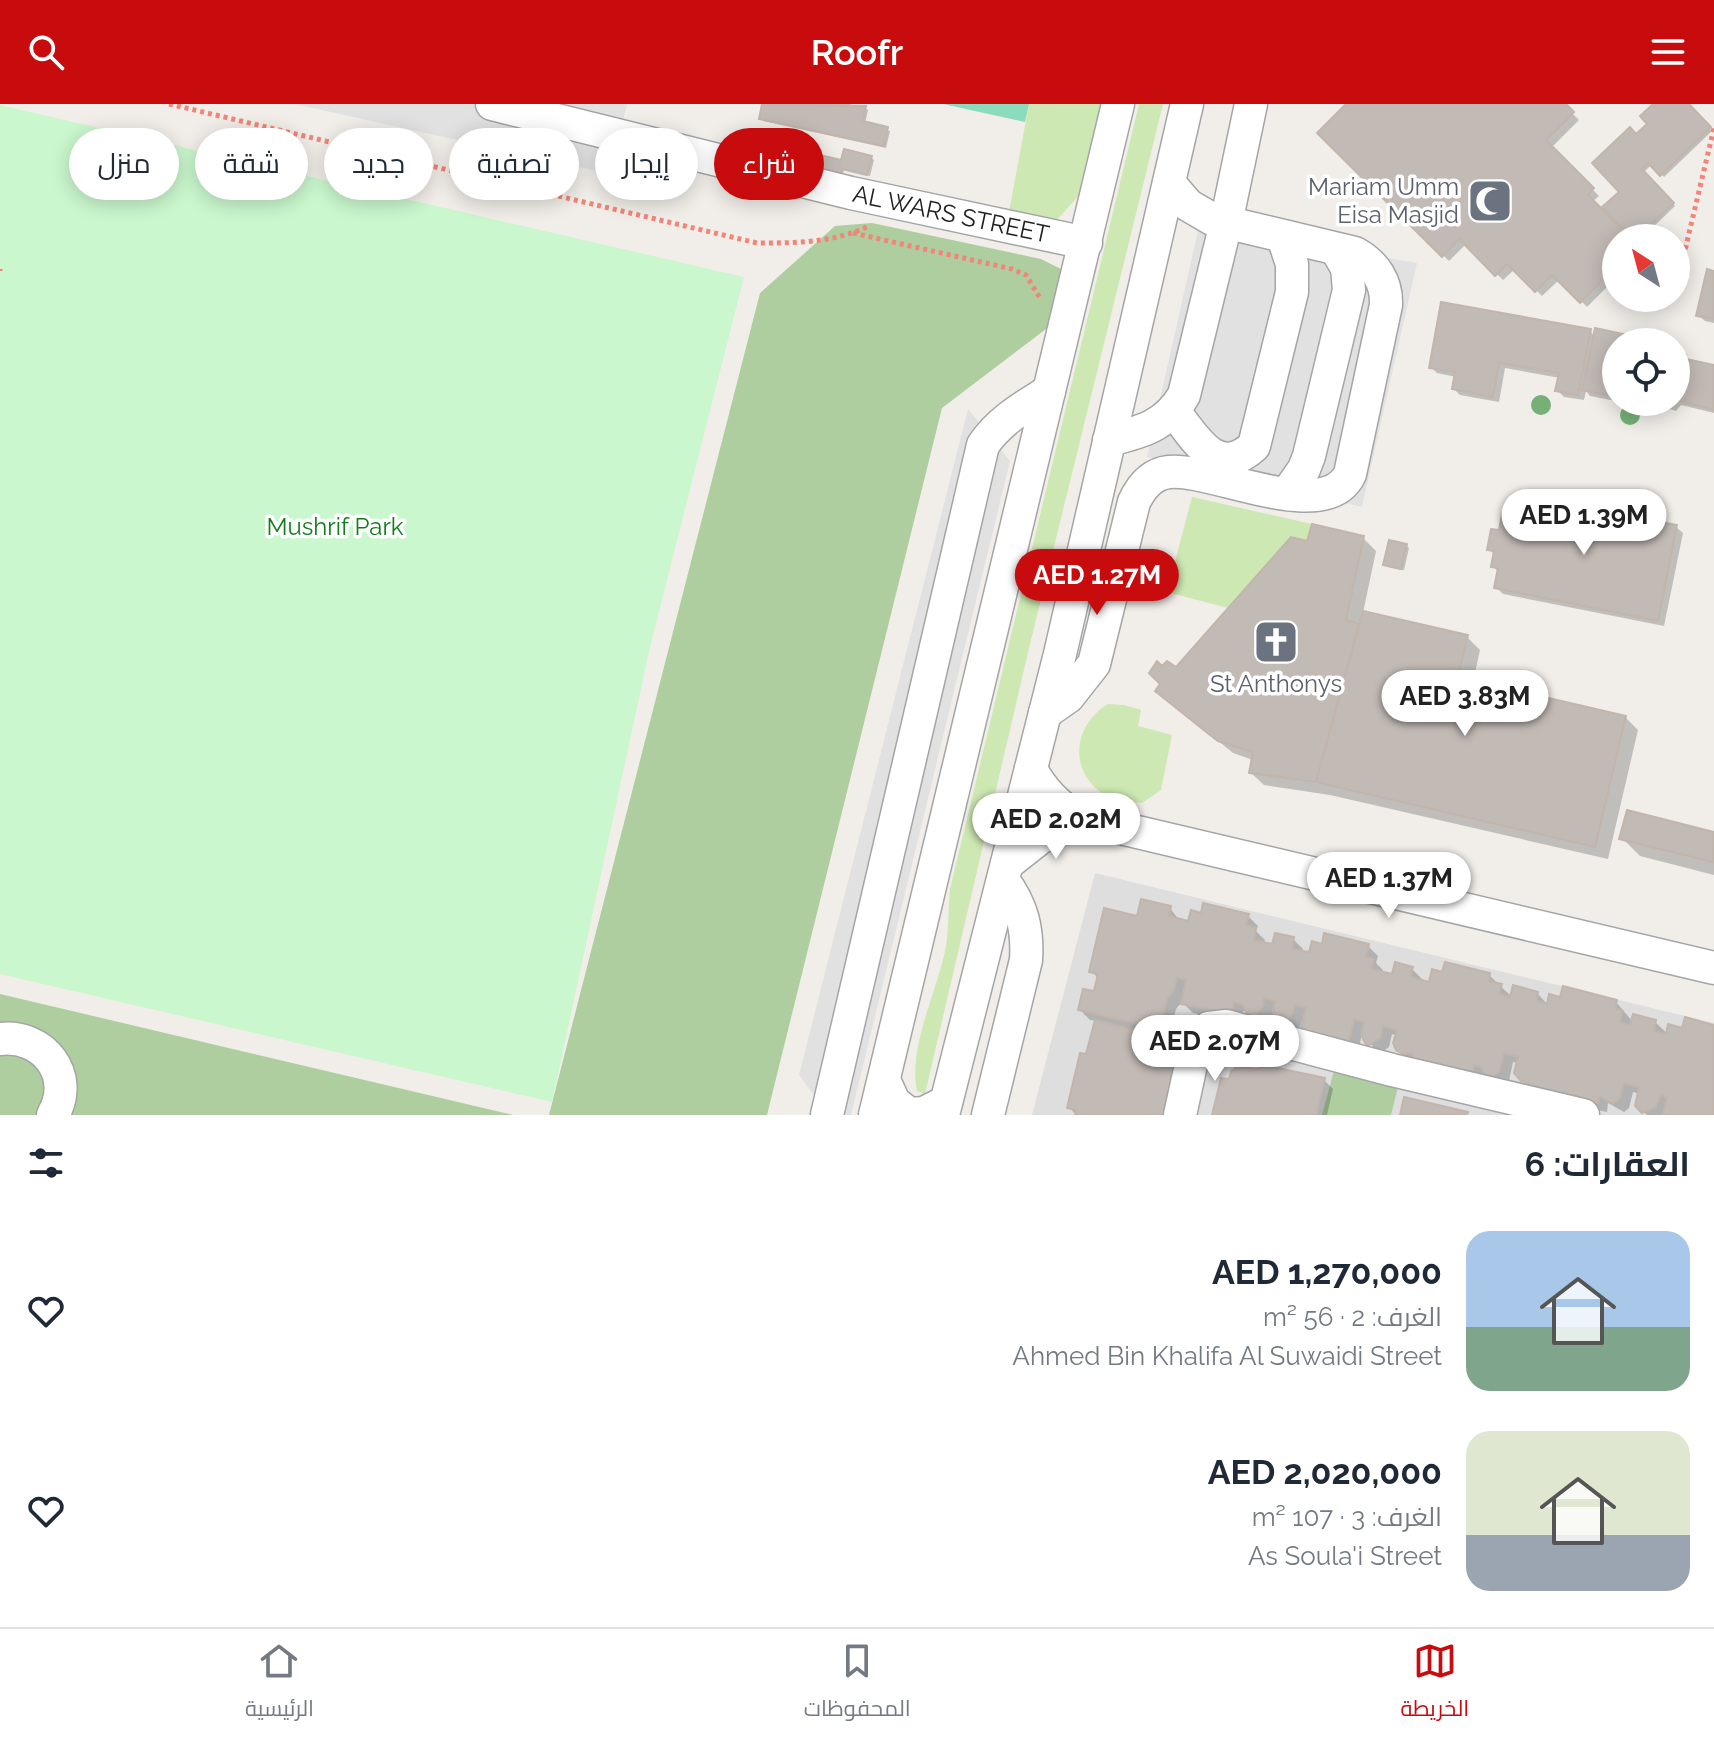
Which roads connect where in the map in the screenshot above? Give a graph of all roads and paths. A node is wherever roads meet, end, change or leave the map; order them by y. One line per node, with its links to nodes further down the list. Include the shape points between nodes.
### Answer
1 (169, 104): 11 (path, via 757,243 811,242)
2 (492, 104): 8 (street, AL WARS STREET)
3 (1118, 104): 13 (street)
4 (1187, 104): 7 (street)
5 (1251, 104): 9 (street)
6 (1714, 128): 10 (path)
7 (1169, 183): 9 (street, via 1199,213); 18 (street)
8 (914, 206): 11 (path); 13 (street, AL WARS STREET)
9 (1226, 223): 12 (street); 17 (street, via 1187,386)
10 (1690, 229)
11 (853, 233): 15 (path, via 1012,269 1026,275)
12 (1283, 237): 14 (street); 17 (street, via 1292,264 1292,292 1254,446 1235,459 1212,455)
13 (1086, 243): 16 (street)
14 (1336, 249): 19 (street, via 1347,268 1349,290 1309,456); 19 (street, via 1355,253 1372,266 1384,284 1386,305 1347,481 1326,495)
15 (1041, 299)
16 (1049, 391): 26 (street); 30 (street, via 1012,414 983,445)
17 (1174, 411): 18 (street, via 1150,429)
18 (1109, 440): 20 (street)
19 (1288, 492): 20 (street, via 1180,472 1150,479 1134,502 1094,664 1068,697)
20 (1045, 713): 21 (street)
21 (1031, 769): 22 (street, via 1055,802); 23 (street)
22 (1078, 818): 23 (street, via 1040,838); 24 (street)
23 (1005, 872): 28 (street); 32 (street, via 1021,909 1026,960)
24 (1714, 968)
25 (0, 1039): 29 (street, via 20,1038 50,1056 61,1089)
26 (884, 1080): 28 (street, via 894,1102 909,1114); 31 (street)
27 (1517, 1108): 33 (street, via 1226,1026 1209,1028 1196,1042); 34 (street)
28 (944, 1109)
29 (53, 1115)
30 (827, 1115)
31 (875, 1115)
32 (988, 1115)
33 (1180, 1115)
34 (1583, 1115)

